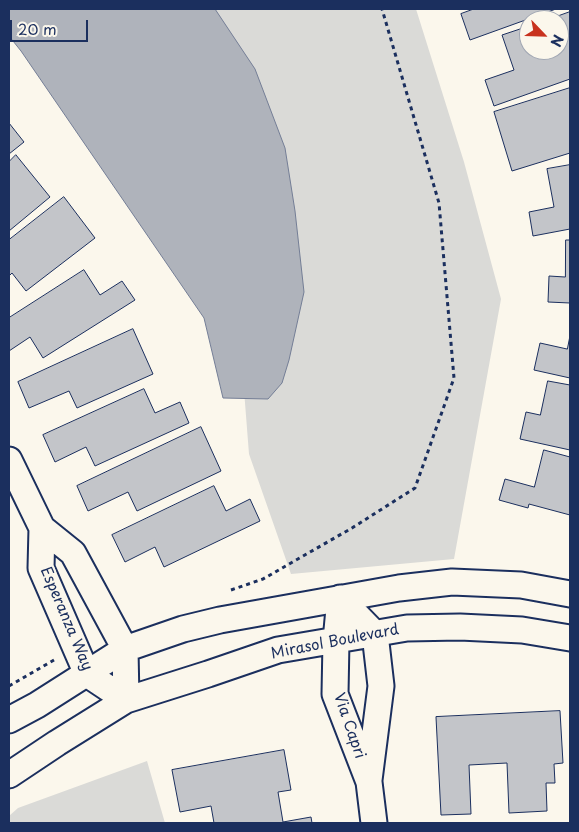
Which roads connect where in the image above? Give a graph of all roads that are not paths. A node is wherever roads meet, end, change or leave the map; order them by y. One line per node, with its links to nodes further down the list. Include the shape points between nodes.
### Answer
1 (9, 460): 2 (street, Esperanza Way)
2 (42, 528): 8 (street, Esperanza Way, via 73,553); 9 (street, Esperanza Way, via 41,568)
3 (570, 594): 4 (street, via 521,585 452,582)
4 (340, 598): 5 (street); 7 (street, Via Capri); 8 (street, via 220,620)
5 (375, 634): 6 (street, Mirasol Boulevard, via 407,628 460,627 522,630); 7 (street, Mirasol Boulevard); 13 (street, Via Capri, via 381,686)
6 (570, 638)
7 (336, 641): 10 (street, Mirasol Boulevard, via 278,650); 13 (street, Via Capri, via 335,694)
8 (125, 649): 9 (street); 10 (street, Esperanza Way)
9 (87, 674): 10 (street, Esperanza Way); 11 (street)
10 (126, 700): 12 (street, Mirasol Boulevard)
11 (9, 720)
12 (9, 775)
13 (368, 782): 14 (street, Via Capri)
14 (374, 823)

